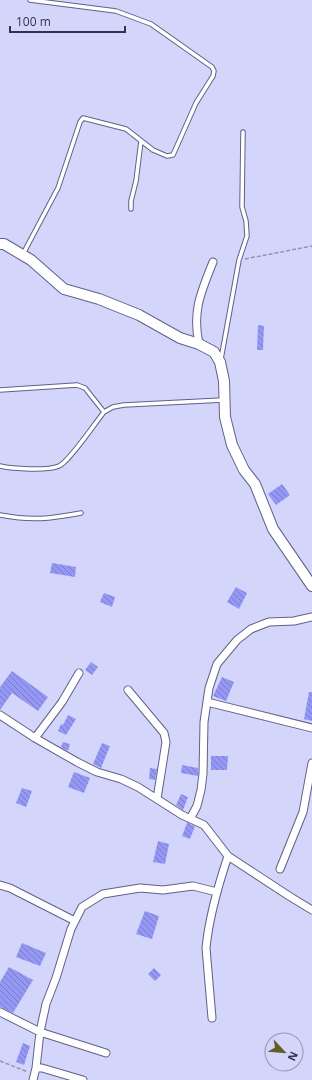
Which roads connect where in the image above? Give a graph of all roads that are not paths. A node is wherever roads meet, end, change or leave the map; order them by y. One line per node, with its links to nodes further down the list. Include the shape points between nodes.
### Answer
1 (30, 0): 3 (lane, via 116,11 151,24 212,67 213,76 196,103 173,155 167,156 153,150)
2 (243, 132): 9 (lane, via 242,207 247,236 239,260)
3 (141, 141): 4 (lane); 6 (lane, via 126,129 83,118 58,188)
4 (131, 209)
5 (0, 244): 6 (street)
6 (22, 255): 8 (street, via 64,289 99,299 139,315 180,338)
7 (213, 262): 8 (street, via 199,299 196,330)
8 (199, 344): 9 (street, via 214,352)
9 (220, 362): 11 (street)
10 (0, 390): 12 (lane, via 77,385 85,388)
11 (224, 400): 12 (lane, via 124,405); 16 (street, via 232,445 255,484 273,529)
12 (104, 412): 13 (lane, via 67,460 58,466 12,469)
13 (0, 466)
14 (81, 513): 15 (lane, via 42,520)
15 (0, 515)
16 (312, 586)
17 (312, 618): 20 (street, via 269,622 251,629 242,636 217,664)
18 (79, 673): 23 (street, via 62,702)
19 (128, 690): 25 (street, via 164,733 166,742)
20 (207, 702): 22 (street); 26 (street, via 201,790)
21 (0, 715): 23 (street)
22 (312, 728)
23 (35, 738): 25 (street, via 97,772 121,778)
24 (312, 764): 28 (street, via 303,812)
25 (157, 799): 26 (street)
26 (190, 819): 27 (street, via 204,825)
27 (228, 856): 30 (street); 31 (street)
28 (280, 868)
29 (0, 885): 32 (street)
30 (216, 892): 32 (street, via 193,886 163,890 140,888 103,894 82,907); 34 (street, via 206,948)
31 (312, 910)
32 (76, 921): 35 (street, via 46,1004)
33 (0, 1012): 35 (street)
34 (212, 1018)
35 (40, 1032): 36 (street); 37 (street)
36 (106, 1052)
37 (34, 1074): 38 (street, via 42,1068)
38 (83, 1080)

